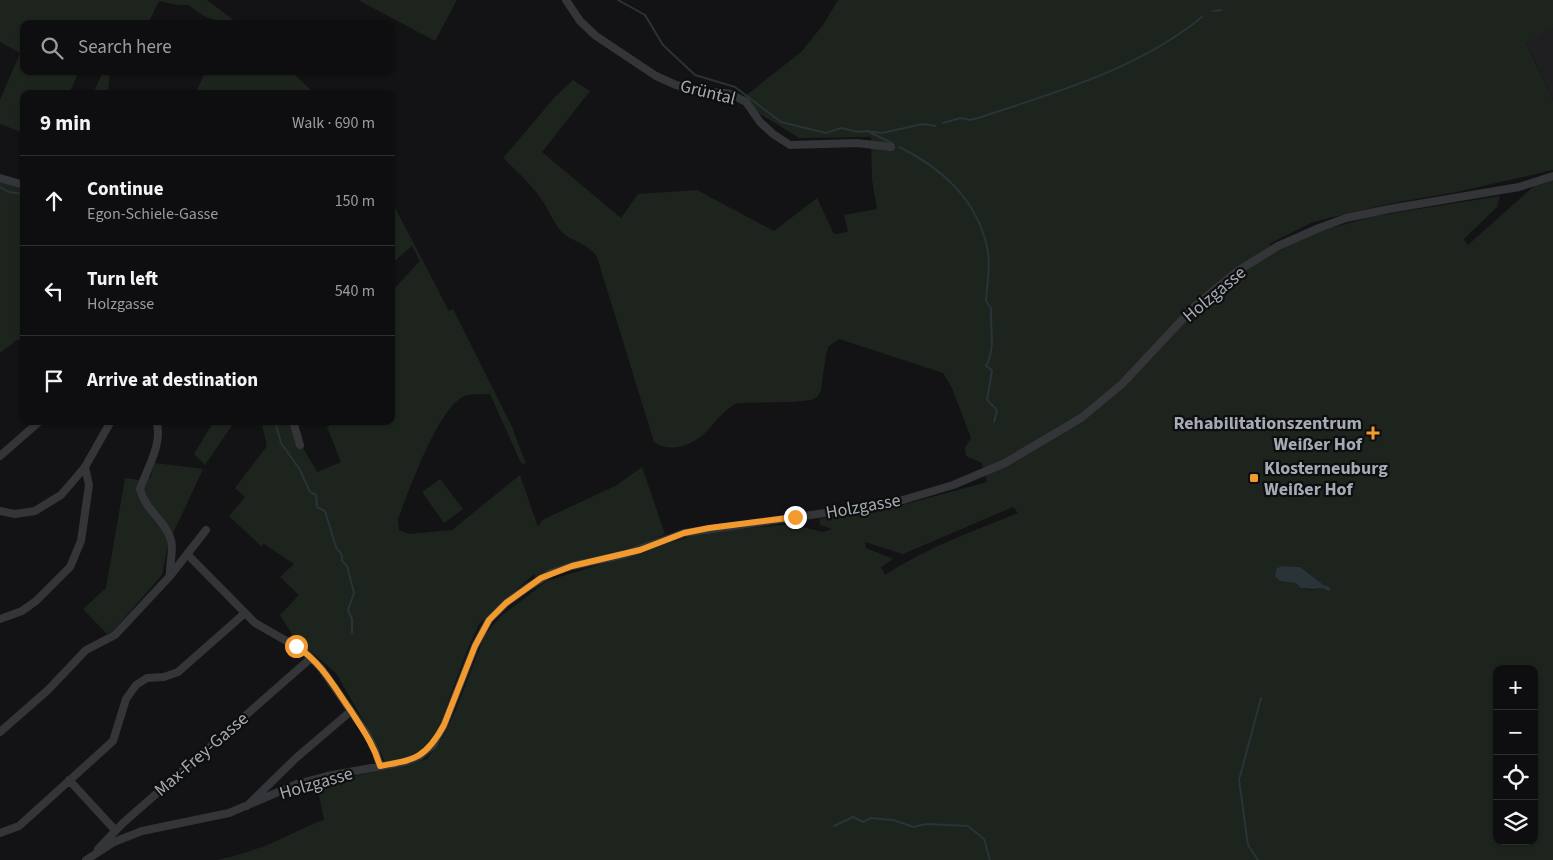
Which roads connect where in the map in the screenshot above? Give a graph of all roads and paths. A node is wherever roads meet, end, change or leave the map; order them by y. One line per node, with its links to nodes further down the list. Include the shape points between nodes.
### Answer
1 (566, 0): 3 (street, Grüntal, via 580,21)
2 (615, 38): 3 (street)
3 (611, 46): 4 (street, Grüntal, via 656,76 676,85 731,94 746,102 760,122 790,145 857,143)
4 (891, 147)
5 (1553, 176): 24 (street, Holzgasse, via 1519,187 1346,218 1278,246 1236,272 1195,306 1122,384 1081,418 1005,463 954,485 867,507 684,533 633,552 572,566 546,576 506,603 489,620 433,744 413,759)
6 (0, 178): 7 (street)
7 (20, 184)
8 (35, 425): 13 (street)
9 (109, 425): 14 (street)
10 (158, 425): 18 (street, via 158,440 140,489 149,509 166,528 172,542)
11 (294, 425): 12 (street)
12 (300, 445)
13 (0, 456)
14 (85, 466): 15 (street, via 61,495 35,511 15,514); 20 (street, via 89,485 81,541 70,567 36,601 22,611)
15 (0, 511)
16 (206, 530): 17 (street)
17 (187, 554): 18 (street); 19 (street)
18 (170, 576): 23 (street, via 115,635 86,650 48,690)
19 (245, 613): 21 (street, via 255,624); 26 (street, via 178,672 147,678 136,685 126,699 113,741)
20 (0, 619)
21 (311, 658): 22 (street); 29 (street, Max-Frey-Gasse)
22 (351, 712): 24 (street, via 371,742); 25 (street)
23 (0, 732)
24 (380, 766): 27 (street, Holzgasse)
25 (278, 775): 27 (street); 28 (street)
26 (69, 780): 30 (street); 31 (street, via 19,826)
27 (288, 787): 28 (street, Holzgasse)
28 (246, 807): 32 (street, Holzgasse)
29 (123, 822): 30 (street, Max-Frey-Gasse); 32 (street)
30 (115, 830): 33 (street, Max-Frey-Gasse)
31 (0, 833)
32 (133, 834): 33 (street, Holzgasse)
33 (94, 854): 34 (street, Holzgasse)
34 (86, 860)

